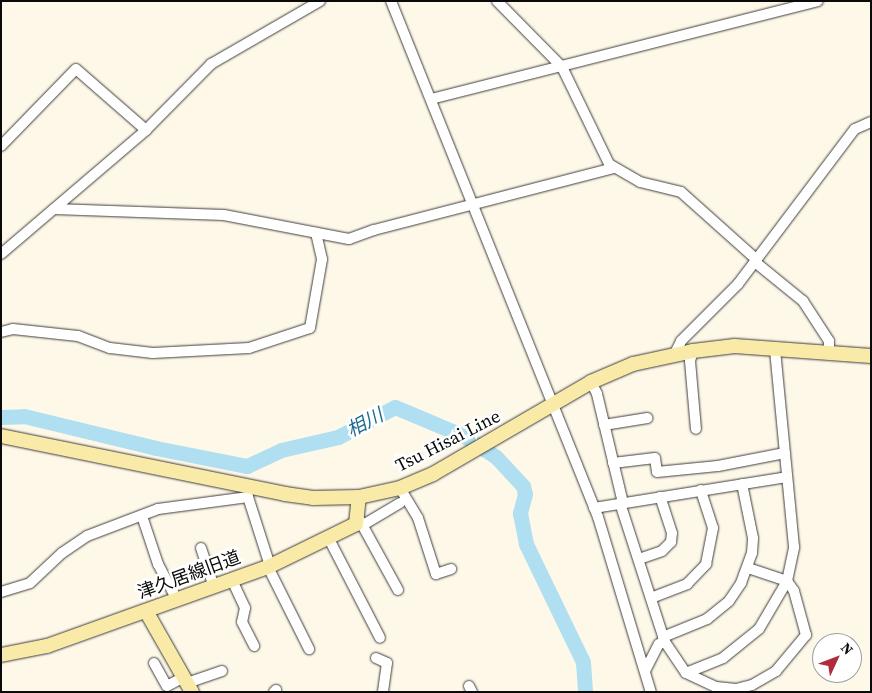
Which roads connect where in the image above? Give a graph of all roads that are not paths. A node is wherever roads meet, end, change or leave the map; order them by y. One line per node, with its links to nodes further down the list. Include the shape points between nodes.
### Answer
1 (320, 1): 8 (street, via 211,64)
2 (391, 1): 6 (street)
3 (497, 1): 5 (street)
4 (818, 1): 5 (street)
5 (562, 66): 6 (street); 10 (street, via 605,158)
6 (431, 99): 11 (street)
7 (871, 122): 15 (street, via 855,129)
8 (146, 130): 9 (street, via 76,69); 12 (street)
9 (1, 146)
10 (614, 168): 11 (street); 15 (street, via 640,182 681,192)
11 (472, 204): 13 (street, via 374,230 357,238); 23 (street)
12 (54, 209): 13 (street, via 224,215); 14 (street)
13 (316, 233): 16 (street, via 322,259 310,328 249,348 152,353 110,348 78,336 36,330)
14 (1, 254)
15 (756, 261): 19 (street, via 803,301 829,341); 20 (street, via 738,284 681,341)
16 (1, 332)
17 (775, 348): 18 (main road, Tsu Hisai Line, via 735,346); 19 (main road, Tsu Hisai Line); 28 (street)
18 (693, 350): 20 (main road, Tsu Hisai Line); 26 (street, via 690,361)
19 (829, 354): 21 (main road, Tsu Hisai Line)
20 (674, 355): 22 (main road, Tsu Hisai Line, via 633,364)
21 (871, 356)
22 (591, 382): 23 (main road, Tsu Hisai Line); 25 (street)
23 (553, 406): 32 (main road, Tsu Hisai Line); 39 (street)
24 (647, 418): 25 (street)
25 (604, 425): 29 (street)
26 (696, 429)
27 (1, 436): 34 (main road, Tsu Hisai Line)
28 (785, 453): 29 (street, via 718,466 657,472 655,458); 30 (street)
29 (613, 463): 38 (street)
30 (787, 476): 31 (street); 49 (street, via 794,546)
31 (742, 484): 33 (street); 46 (street, via 753,525)
32 (400, 488): 35 (main road, Tsu Hisai Line); 47 (street, via 418,518 436,574)
33 (701, 490): 36 (street); 53 (street, via 713,532 706,564 687,584)
34 (249, 492): 35 (main road, Tsu Hisai Line, via 313,498); 40 (street, via 175,505); 45 (street)
35 (359, 497): 41 (main road)
36 (660, 497): 38 (street); 44 (street, via 672,533 671,542 662,551)
37 (400, 503): 41 (street)
38 (621, 503): 39 (street); 44 (street)
39 (594, 508): 64 (street)
40 (142, 516): 52 (street, via 87,536 62,553 30,583); 54 (street, via 158,564)
41 (361, 522): 42 (main road, 津久居線旧道); 51 (street)
42 (329, 539): 45 (main road, 津久居線旧道); 56 (street)
43 (200, 548): 50 (street)
44 (639, 559): 53 (street)
45 (269, 566): 48 (main road, 津久居線旧道); 59 (street)
46 (748, 568): 49 (street); 57 (street, via 739,588 717,612 697,625)
47 (451, 570)
48 (232, 580): 50 (main road, 津久居線旧道); 58 (street, via 245,608 242,622)
49 (787, 581): 65 (street, via 767,619 744,643 722,658); 65 (street, via 794,591 806,635 776,671 757,683 729,689 709,686)
50 (214, 587): 54 (main road, 津久居線旧道)
51 (398, 590)
52 (1, 592)
53 (651, 598): 57 (street)
54 (176, 600): 55 (main road, 津久居線旧道)
55 (146, 611): 60 (main road, 津久居線旧道, via 47,646); 66 (main road)
56 (380, 638)
57 (664, 639): 64 (street); 65 (street)
58 (254, 646)
59 (308, 649)
60 (1, 655)
61 (376, 658): 67 (street, via 387,663)
62 (154, 663): 66 (street, via 167,686)
63 (222, 671): 66 (street)
64 (645, 671): 68 (street)
65 (686, 673)
66 (187, 684)
67 (384, 692)
68 (651, 692)

